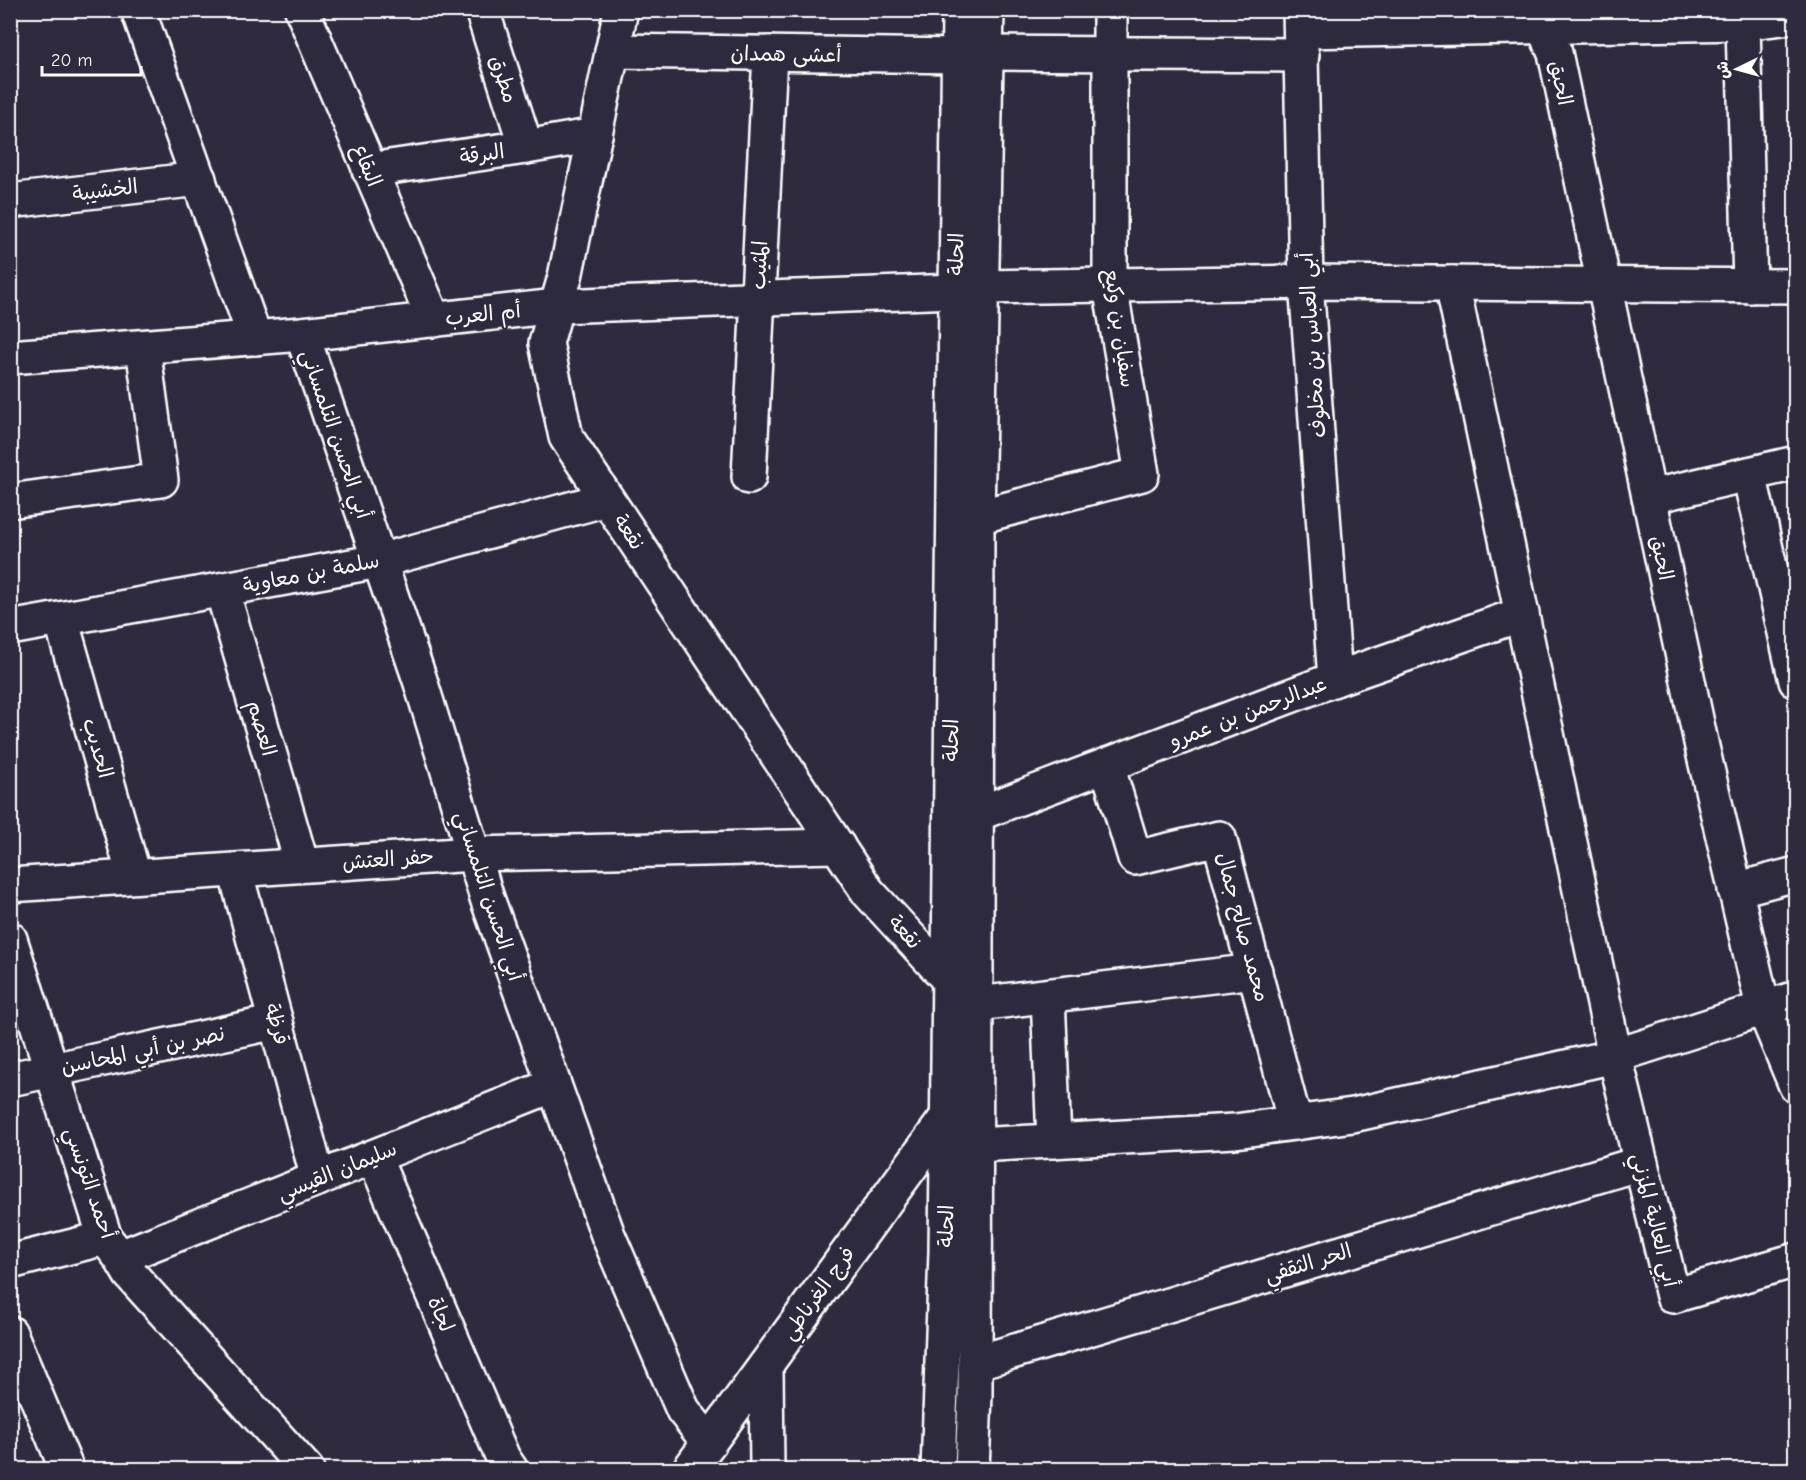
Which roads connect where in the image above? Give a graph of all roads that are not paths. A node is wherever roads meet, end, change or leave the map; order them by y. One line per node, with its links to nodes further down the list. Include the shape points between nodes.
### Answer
1 (138, 10): 19 (street)
2 (302, 10): 18 (street, البقاع)
3 (482, 10): 17 (street, مطرق)
4 (621, 10): 12 (street, نقعة)
5 (959, 10): 15 (street, الحلة)
6 (987, 10): 15 (street, الحلة)
7 (1110, 10): 13 (street, سفيان بن وكيع)
8 (1788, 10): 9 (street, أعشى همدان, via 1783,18)
9 (1743, 23): 10 (street, أعشى همدان); 25 (street)
10 (1543, 27): 11 (street, أعشى همدان); 23 (street, الحبق, via 1555,53)
11 (1301, 32): 13 (street, أعشى همدان); 21 (street, أبي العباس بن مخلوف)
12 (612, 51): 14 (street, أعشى همدان); 16 (street, نقعة)
13 (1110, 52): 15 (street, أعشى همدان); 24 (street, سفيان بن وكيع)
14 (770, 53): 15 (street, أعشى همدان); 28 (street, المثيب)
15 (973, 54): 27 (street, الحلة)
16 (595, 135): 17 (street, البرقة); 29 (street, نقعة)
17 (526, 147): 18 (street, البرقة)
18 (369, 170): 30 (street, البقاع)
19 (199, 179): 20 (street, الخشيبة); 32 (street)
20 (10, 201)
21 (1306, 282): 22 (street, أم العرب); 24 (street, أم العرب); 48 (street, أبي العباس بن مخلوف)
22 (1452, 283): 23 (street, أم العرب); 44 (street, أبي العالية المزني)
23 (1604, 284): 25 (street, أم العرب); 38 (street, الحبق)
24 (1110, 286): 27 (street, أم العرب); 41 (street, سفيان بن وكيع, via 1142,474)
25 (1750, 286): 26 (street, أم العرب)
26 (1796, 286)
27 (969, 289): 28 (street, أم العرب); 41 (street, الحلة); 62 (street, الحلة)
28 (758, 298): 29 (street, أم العرب); 37 (street, المثيب)
29 (557, 306): 30 (street, أم العرب); 39 (street, نقعة, via 546,343 566,437)
30 (434, 320): 31 (street, أم العرب)
31 (302, 334): 32 (street, أم العرب); 42 (street, أبي الحسن التلمساني)
32 (255, 338): 33 (street, أم العرب)
33 (143, 347): 34 (street, أم العرب); 40 (street, via 161,480)
34 (10, 357)
35 (1796, 463): 36 (street)
36 (1749, 474): 38 (street); 47 (street)
37 (749, 477)
38 (1649, 497): 59 (street, الحبق)
39 (607, 499): 42 (street, سلمة بن معاوية); 52 (street, نقعة)
40 (10, 501)
41 (977, 517): 51 (street, الحلة)
42 (379, 561): 43 (street, سلمة بن معاوية); 53 (street, أبي الحسن التلمساني)
43 (222, 590): 45 (street, سلمة بن معاوية); 54 (street, العصم)
44 (1522, 614): 48 (street, عبدالرحمن بن عمرو); 68 (street, أبي العالية المزني)
45 (61, 619): 46 (street, سلمة بن معاوية); 57 (street, الحديب)
46 (10, 628)
47 (1790, 632): 49 (street)
48 (1335, 679): 50 (street, عبدالرحمن بن عمرو)
49 (1796, 681)
50 (1107, 765): 51 (street, عبدالرحمن بن عمرو); 61 (street, محمد صالح جمال, via 1135,858 1219,838)
51 (977, 814): 65 (street, الحلة)
52 (838, 846): 53 (street, حفر العتش); 62 (street, نقعة, via 868,892)
53 (473, 854): 54 (street, حفر العتش); 71 (street, أبي الحسن التلمساني)
54 (302, 865): 55 (street, حفر العتش)
55 (235, 870): 57 (street, حفر العتش); 67 (street, قرظة)
56 (1796, 874): 59 (street)
57 (134, 876): 58 (street, حفر العتش)
58 (10, 885)
59 (1735, 890): 66 (street, الحبق)
60 (10, 939): 69 (street, أحمد التونسي)
61 (1255, 971): 63 (street); 74 (street, محمد صالح جمال)
62 (949, 980): 73 (street, الحلة)
63 (1048, 996): 65 (street); 75 (street)
64 (1796, 998): 66 (street)
65 (976, 1004): 76 (street, الحلة)
66 (1763, 1007): 68 (street); 72 (street, الحبق)
67 (276, 1022): 69 (street, نصر بن أبي المحاسن); 79 (street, قرظة)
68 (1615, 1056): 74 (street, via 1353,1115); 78 (street, أبي العالية المزني)
69 (52, 1069): 70 (street, نصر بن أبي المحاسن); 80 (street, أحمد التونسي)
70 (10, 1079)
71 (554, 1085): 77 (street, سليمان القيسي); 86 (street, أبي الحسن التلمساني, via 608,1235 683,1410)
72 (1796, 1086)
73 (947, 1117): 85 (street, فرج الغرناطي); 92 (street, الحلة)
74 (1295, 1123): 75 (street, via 1235,1131)
75 (1054, 1141): 76 (street)
76 (976, 1145): 84 (street, الحلة)
77 (374, 1157): 79 (street, سليمان القيسي); 87 (street, لجاة)
78 (1641, 1163): 81 (street, أبي العالية المزني, via 1673,1296); 84 (street, الحر الثقفي)
79 (318, 1179): 80 (street, سليمان القيسي)
80 (112, 1248): 82 (street, سليمان القيسي); 89 (street, أحمد التونسي, via 130,1274)
81 (1796, 1260)
82 (10, 1262)
83 (10, 1333): 88 (street)
84 (975, 1363): 93 (street, الحلة)
85 (766, 1365): 86 (street, فرج الغرناطي); 91 (street)
86 (709, 1443): 90 (street, فرج الغرناطي)
87 (498, 1466)
88 (67, 1470)
89 (307, 1470)
90 (689, 1470)
91 (767, 1470)
92 (938, 1470)
93 (972, 1470)

